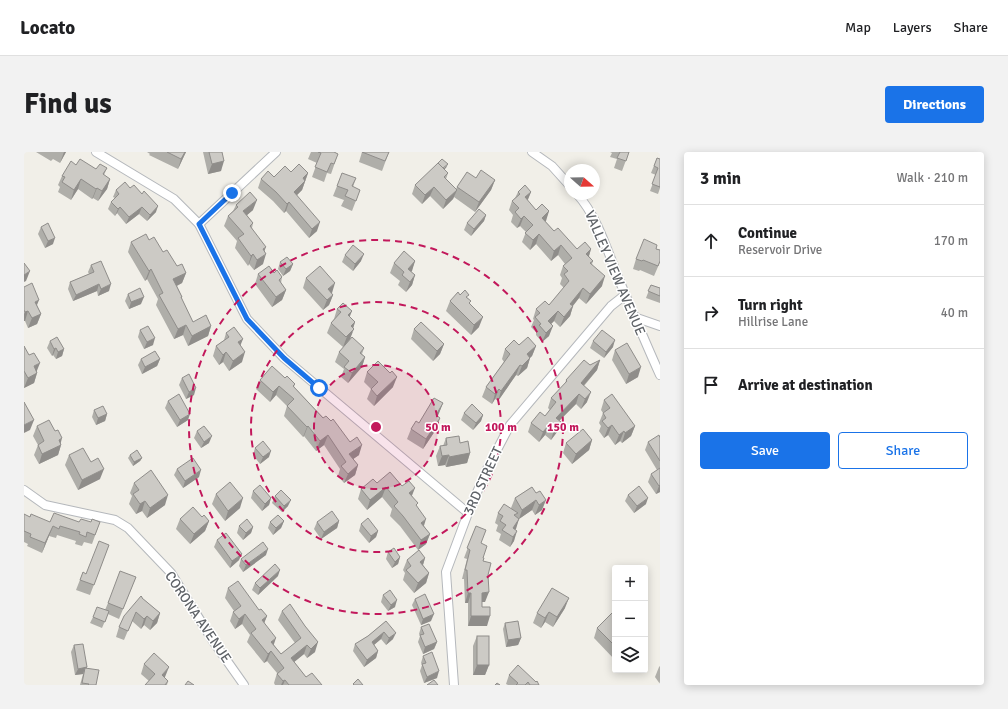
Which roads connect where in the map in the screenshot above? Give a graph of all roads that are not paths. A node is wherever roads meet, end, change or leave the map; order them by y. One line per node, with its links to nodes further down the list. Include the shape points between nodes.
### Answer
1 (96, 152): 6 (street, via 174,199)
2 (276, 152): 6 (street)
3 (532, 152): 4 (street, via 552,166)
4 (564, 179)
5 (582, 200): 7 (street, VALLEY VIEW AVENUE, via 594,218)
6 (199, 224): 12 (street, via 247,319 284,358)
7 (625, 295): 8 (street, VALLEY VIEW AVENUE); 12 (street, 3RD STREET, via 611,306 510,425)
8 (634, 317): 9 (street); 10 (street, VALLEY VIEW AVENUE)
9 (660, 326)
10 (660, 375)
11 (24, 490): 13 (street, CORONA AVENUE, via 45,505 115,520 128,528 171,573)
12 (468, 513): 14 (street, 3RD STREET, via 446,572)
13 (244, 685)
14 (454, 685)

